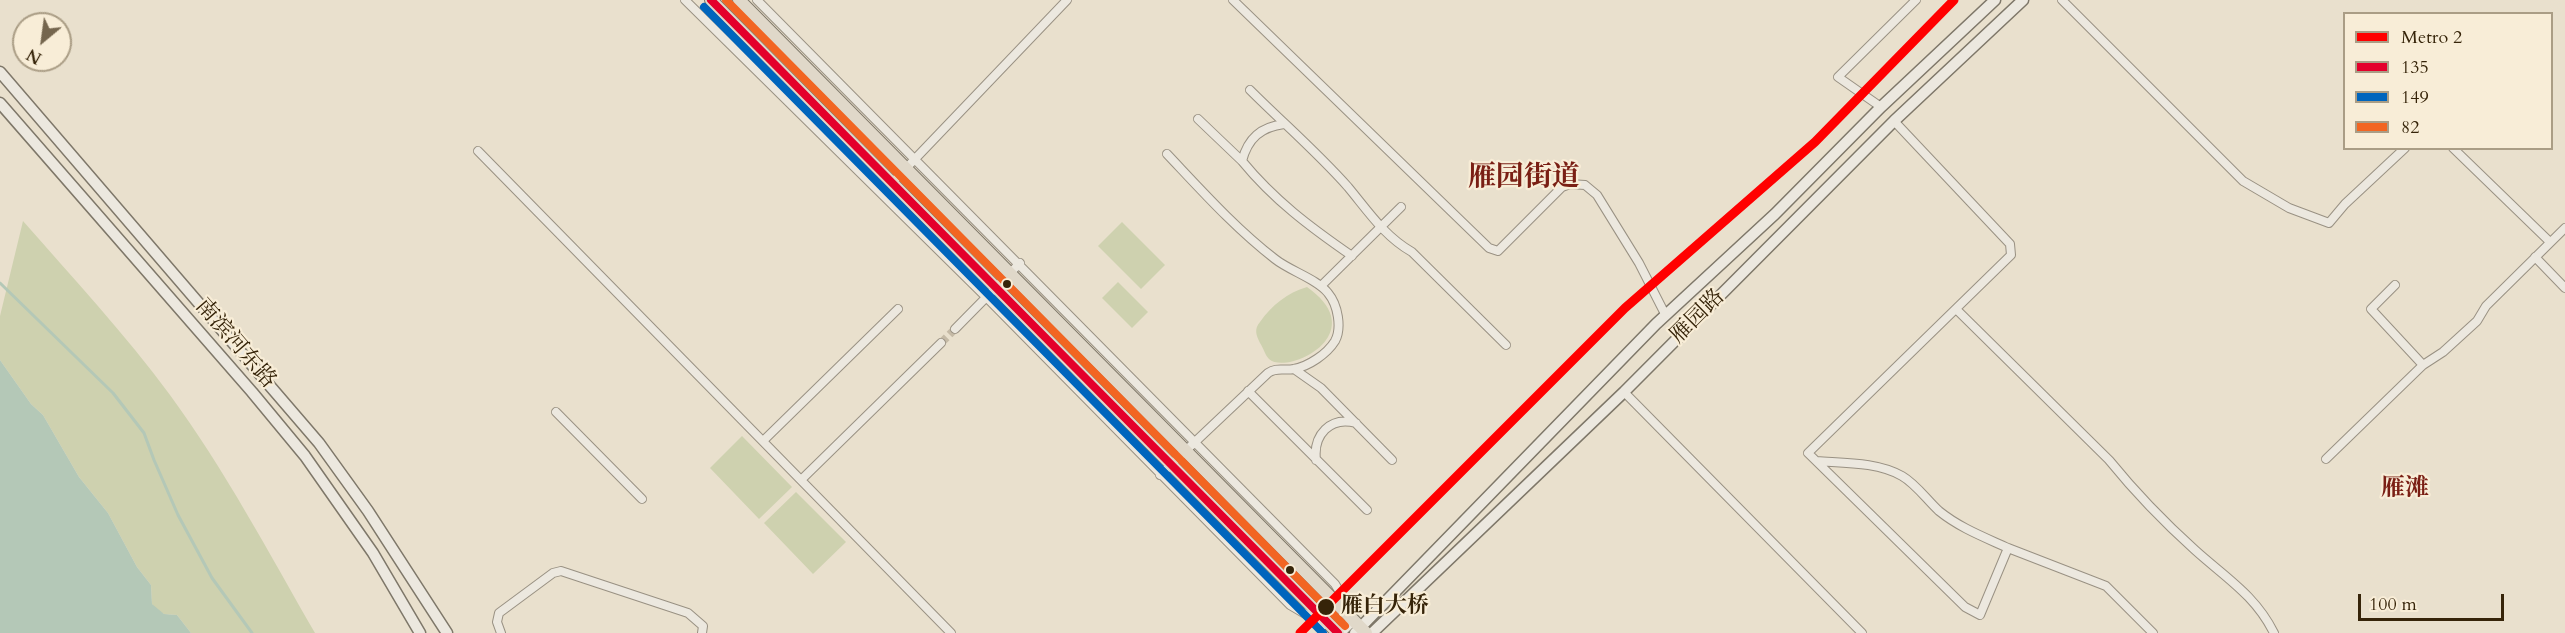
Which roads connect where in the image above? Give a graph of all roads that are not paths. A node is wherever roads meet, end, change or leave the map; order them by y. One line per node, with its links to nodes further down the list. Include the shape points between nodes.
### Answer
1 (685, 0): 39 (street)
2 (711, 0): 26 (main road)
3 (739, 0): 25 (main road)
4 (757, 0): 23 (street)
5 (1067, 0): 23 (street)
6 (1233, 0): 42 (street, via 1489,248 1498,251 1562,187 1578,183 1592,189 1639,263)
7 (1916, 0): 15 (street, via 1838,76)
8 (1995, 0): 15 (main road, 雁园路)
9 (2023, 0): 17 (main road, 雁园路)
10 (2062, 0): 19 (street, via 2243,181 2289,208 2329,223)
11 (0, 72): 13 (main road, 南滨河东路)
12 (1250, 90): 18 (street)
13 (20, 94): 14 (main road); 67 (main road, 南滨河东路, via 319,443)
14 (0, 103): 66 (main road, 南滨河东路, via 305,456 368,545)
15 (1881, 107): 17 (main road); 42 (main road, 雁园路, via 1775,214)
16 (1198, 119): 24 (street)
17 (1894, 121): 41 (street, via 2010,244 2011,255); 49 (main road, 雁园路)
18 (1284, 124): 24 (street, via 1260,131 1251,139); 28 (street, via 1348,188)
19 (2403, 150)
20 (2455, 150): 30 (street)
21 (478, 151): 52 (street)
22 (1167, 154): 36 (street, via 1239,230 1277,261)
23 (915, 158): 25 (street); 33 (street)
24 (1242, 161): 31 (street, via 1265,189)
25 (905, 168): 26 (street); 34 (main road)
26 (892, 183): 37 (main road)
27 (1401, 207): 28 (street)
28 (1380, 228): 31 (street); 45 (street, via 1412,252)
29 (2565, 228): 30 (street)
30 (2550, 242): 32 (street)
31 (1352, 256): 36 (street)
32 (2535, 257): 38 (street); 46 (street, via 2486,306 2477,321 2444,352)
33 (1020, 264): 34 (street); 53 (street)
34 (1011, 274): 37 (street); 54 (main road)
35 (2395, 285): 46 (street, via 2371,309)
36 (1321, 286): 47 (street, via 1334,304 1338,333 1328,349 1312,362)
37 (997, 288): 39 (street); 59 (main road)
38 (2565, 288)
39 (987, 298): 43 (street); 60 (street)
40 (898, 309): 52 (street)
41 (1956, 309): 58 (street, via 1808,453); 74 (street, via 2194,549 2263,611)
42 (1665, 314): 65 (main road, 雁园路)
43 (955, 329)
44 (941, 343): 61 (street)
45 (1506, 345)
46 (2423, 365): 55 (street)
47 (1294, 369): 48 (street, via 1274,369); 51 (street)
48 (1248, 391): 53 (street); 56 (street)
49 (1624, 392): 65 (main road, 雁园路); 72 (street)
50 (556, 412): 62 (street)
51 (1359, 424): 56 (street, via 1339,422 1322,432 1317,440); 57 (street)
52 (763, 441): 61 (street)
53 (1195, 441): 54 (street); 65 (street, via 1335,584)
54 (1185, 450): 59 (street); 65 (main road)
55 (2326, 459)
56 (1316, 460): 63 (street)
57 (1392, 460)
58 (1817, 461): 64 (street, via 1852,463 1903,477 1960,526); 64 (street, via 1965,607 1980,615)
59 (1170, 463): 60 (street); 71 (main road)
60 (1160, 475): 71 (street, via 1290,605)
61 (801, 480): 70 (street)
62 (642, 499)
63 (1367, 510)
64 (2008, 548): 73 (street, via 2106,586)
65 (1361, 629): 71 (main road, 雁园路)
66 (420, 633)
67 (447, 633)
68 (501, 633): 69 (street, via 499,613 561,571 688,613 703,627)
69 (702, 633)
70 (951, 633)
71 (1339, 633)
72 (1862, 633)
73 (2153, 633)
74 (2274, 633)

